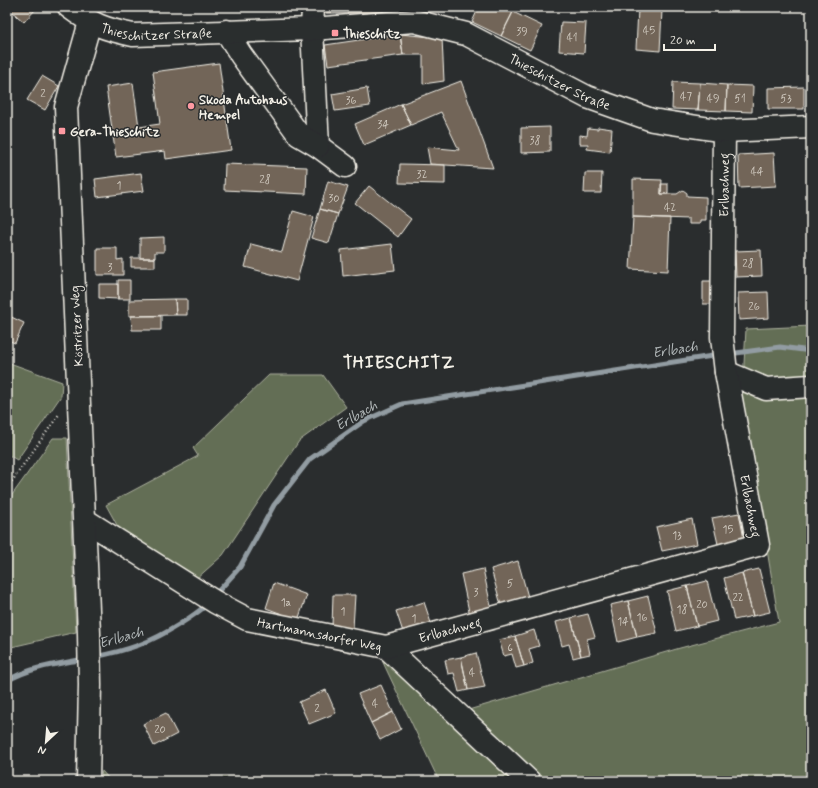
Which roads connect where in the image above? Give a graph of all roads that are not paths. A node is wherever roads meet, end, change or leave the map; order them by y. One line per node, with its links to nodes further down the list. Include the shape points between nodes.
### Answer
1 (69, 7): 3 (street, Thieschitzer Straße)
2 (313, 7): 4 (street)
3 (90, 22): 5 (street, Thieschitzer Straße, via 108,30 134,35); 12 (street, Köstritzer Weg, via 66,107)
4 (312, 29): 5 (street, Thieschitzer Straße); 7 (street, Thieschitzer Straße, via 414,21 466,34 587,97 652,120); 8 (street)
5 (226, 31): 8 (street, Thieschitzer Straße, via 299,135)
6 (811, 127): 7 (street, Thieschitzer Straße)
7 (724, 131): 10 (street, Erlbachweg, via 722,337)
8 (318, 146): 9 (street, Thieschitzer Straße)
9 (345, 166)
10 (725, 366): 11 (street, via 766,389); 13 (street, Erlbachweg, via 758,545)
11 (811, 386)
12 (85, 520): 13 (street, Hartmannsdorfer Weg, via 215,602 247,619); 14 (street, Köstritzer Weg, via 90,685)
13 (386, 647): 15 (street, Hartmannsdorfer Weg)
14 (88, 781)
15 (529, 781)

